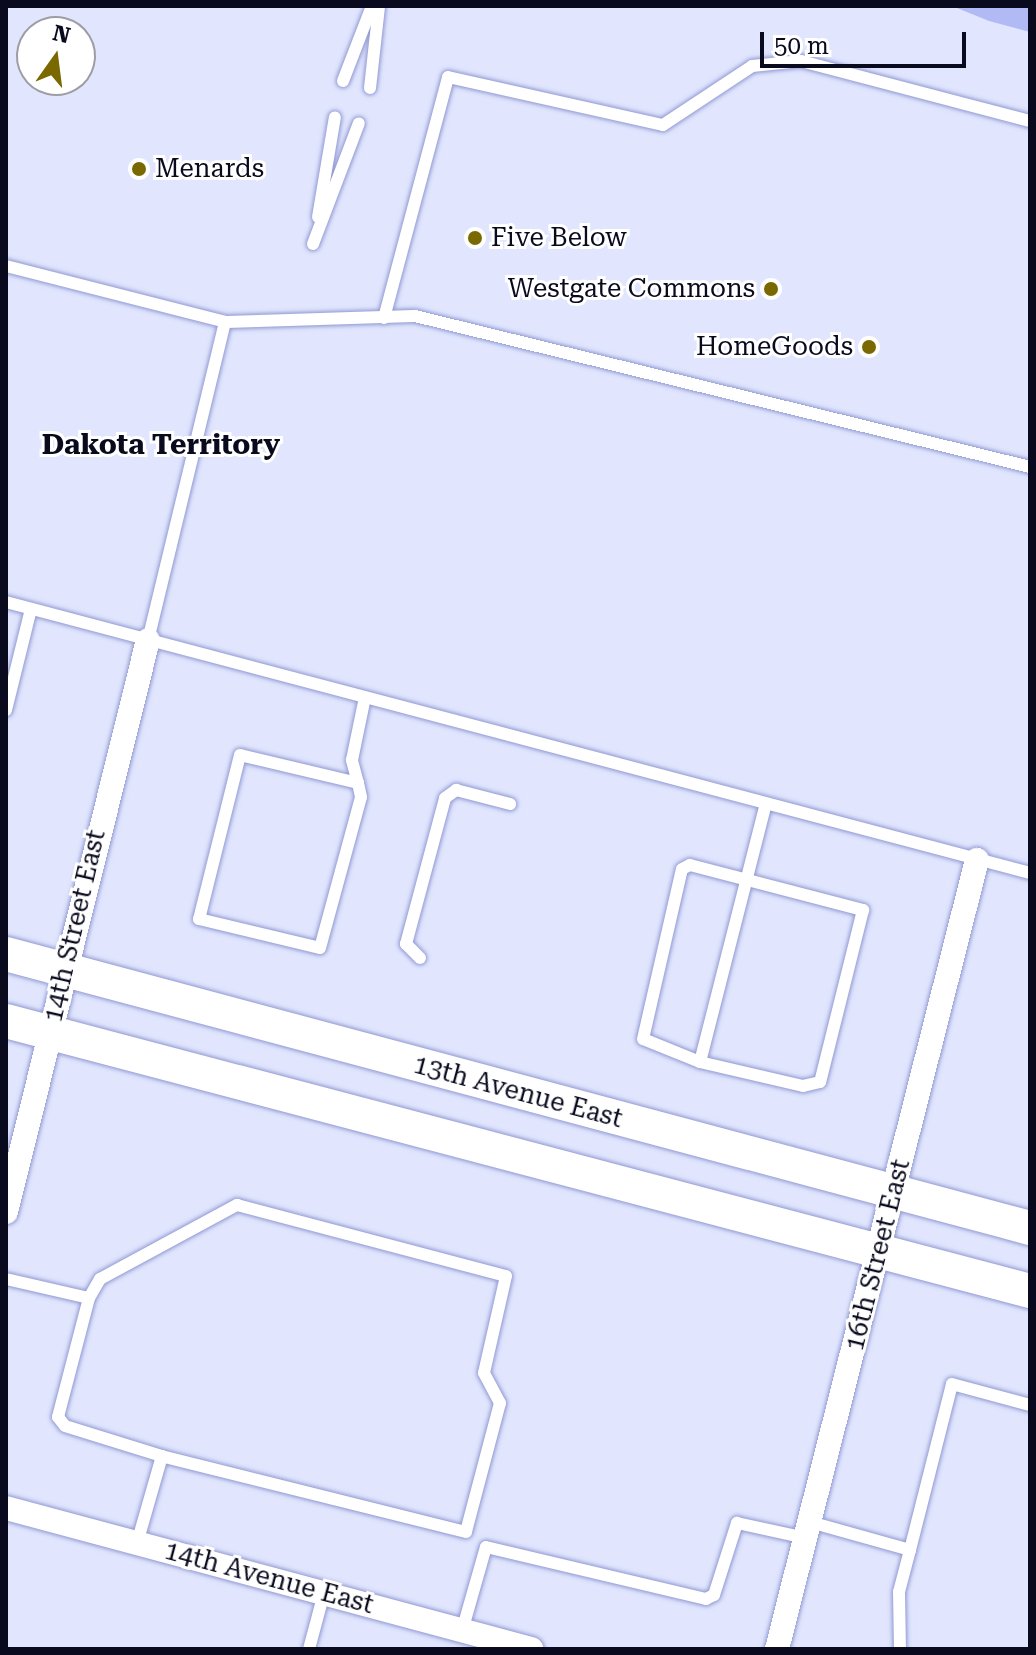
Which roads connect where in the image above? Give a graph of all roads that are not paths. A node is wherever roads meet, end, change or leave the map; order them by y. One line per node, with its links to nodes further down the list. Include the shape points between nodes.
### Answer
1 (372, 6): 3 (lane)
2 (379, 6): 4 (lane)
3 (343, 81)
4 (370, 88)
5 (335, 117): 7 (lane, via 313,244)
6 (1030, 121): 9 (lane, via 801,61 752,66 663,125 448,77)
7 (359, 123)
8 (6, 266): 10 (lane)
9 (384, 318): 10 (lane); 11 (lane, via 415,316 556,348)
10 (225, 322): 14 (lane)
11 (1030, 467)
12 (6, 602): 13 (lane)
13 (31, 609): 14 (lane); 15 (lane)
14 (148, 640): 16 (lane); 26 (street, 14th Street East)
15 (10, 676): 17 (lane)
16 (365, 697): 18 (lane, via 352,760); 20 (lane)
17 (6, 710)
18 (358, 783): 18 (lane, via 361,797 322,941 314,951 205,923 198,915 240,755)
19 (510, 804): 25 (lane, via 456,790 445,798 406,944)
20 (766, 804): 21 (lane); 23 (lane)
21 (977, 860): 22 (lane); 30 (street, 16th Street East)
22 (1030, 873)
23 (747, 880): 29 (lane); 29 (lane, via 682,869 641,1035 646,1044); 29 (lane, via 863,910 829,1067 820,1082 803,1086)
24 (6, 954): 26 (main road, 13th Avenue East)
25 (420, 958)
26 (64, 970): 28 (street, 14th Street East); 30 (main road, 13th Avenue East)
27 (6, 1021): 28 (main road)
28 (50, 1033): 31 (street, 14th Street East); 33 (main road)
29 (700, 1062)
30 (894, 1194): 32 (main road, 13th Avenue East); 33 (street, 16th Street East)
31 (6, 1212)
32 (1030, 1228)
33 (879, 1254): 35 (main road); 40 (street, 16th Street East)
34 (6, 1279): 36 (lane)
35 (1030, 1291)
36 (89, 1298): 38 (lane, via 60,1422); 41 (lane, via 100,1279 237,1205 501,1272 508,1283 484,1373 500,1403)
37 (1030, 1405): 44 (lane, via 952,1384)
38 (162, 1456): 41 (lane); 42 (lane)
39 (6, 1508): 42 (street, 14th Avenue East)
40 (808, 1530): 43 (lane, via 737,1523 714,1595 706,1599); 44 (lane); 49 (street, 16th Street East)
41 (466, 1532): 43 (lane)
42 (137, 1543): 45 (street, 14th Avenue East)
43 (486, 1547): 46 (lane)
44 (910, 1550): 50 (lane, via 899,1592)
45 (324, 1593): 46 (street, 14th Avenue East); 47 (lane)
46 (462, 1631): 48 (street, 14th Avenue East)
47 (309, 1649)
48 (531, 1649)
49 (777, 1649)
50 (900, 1649)

